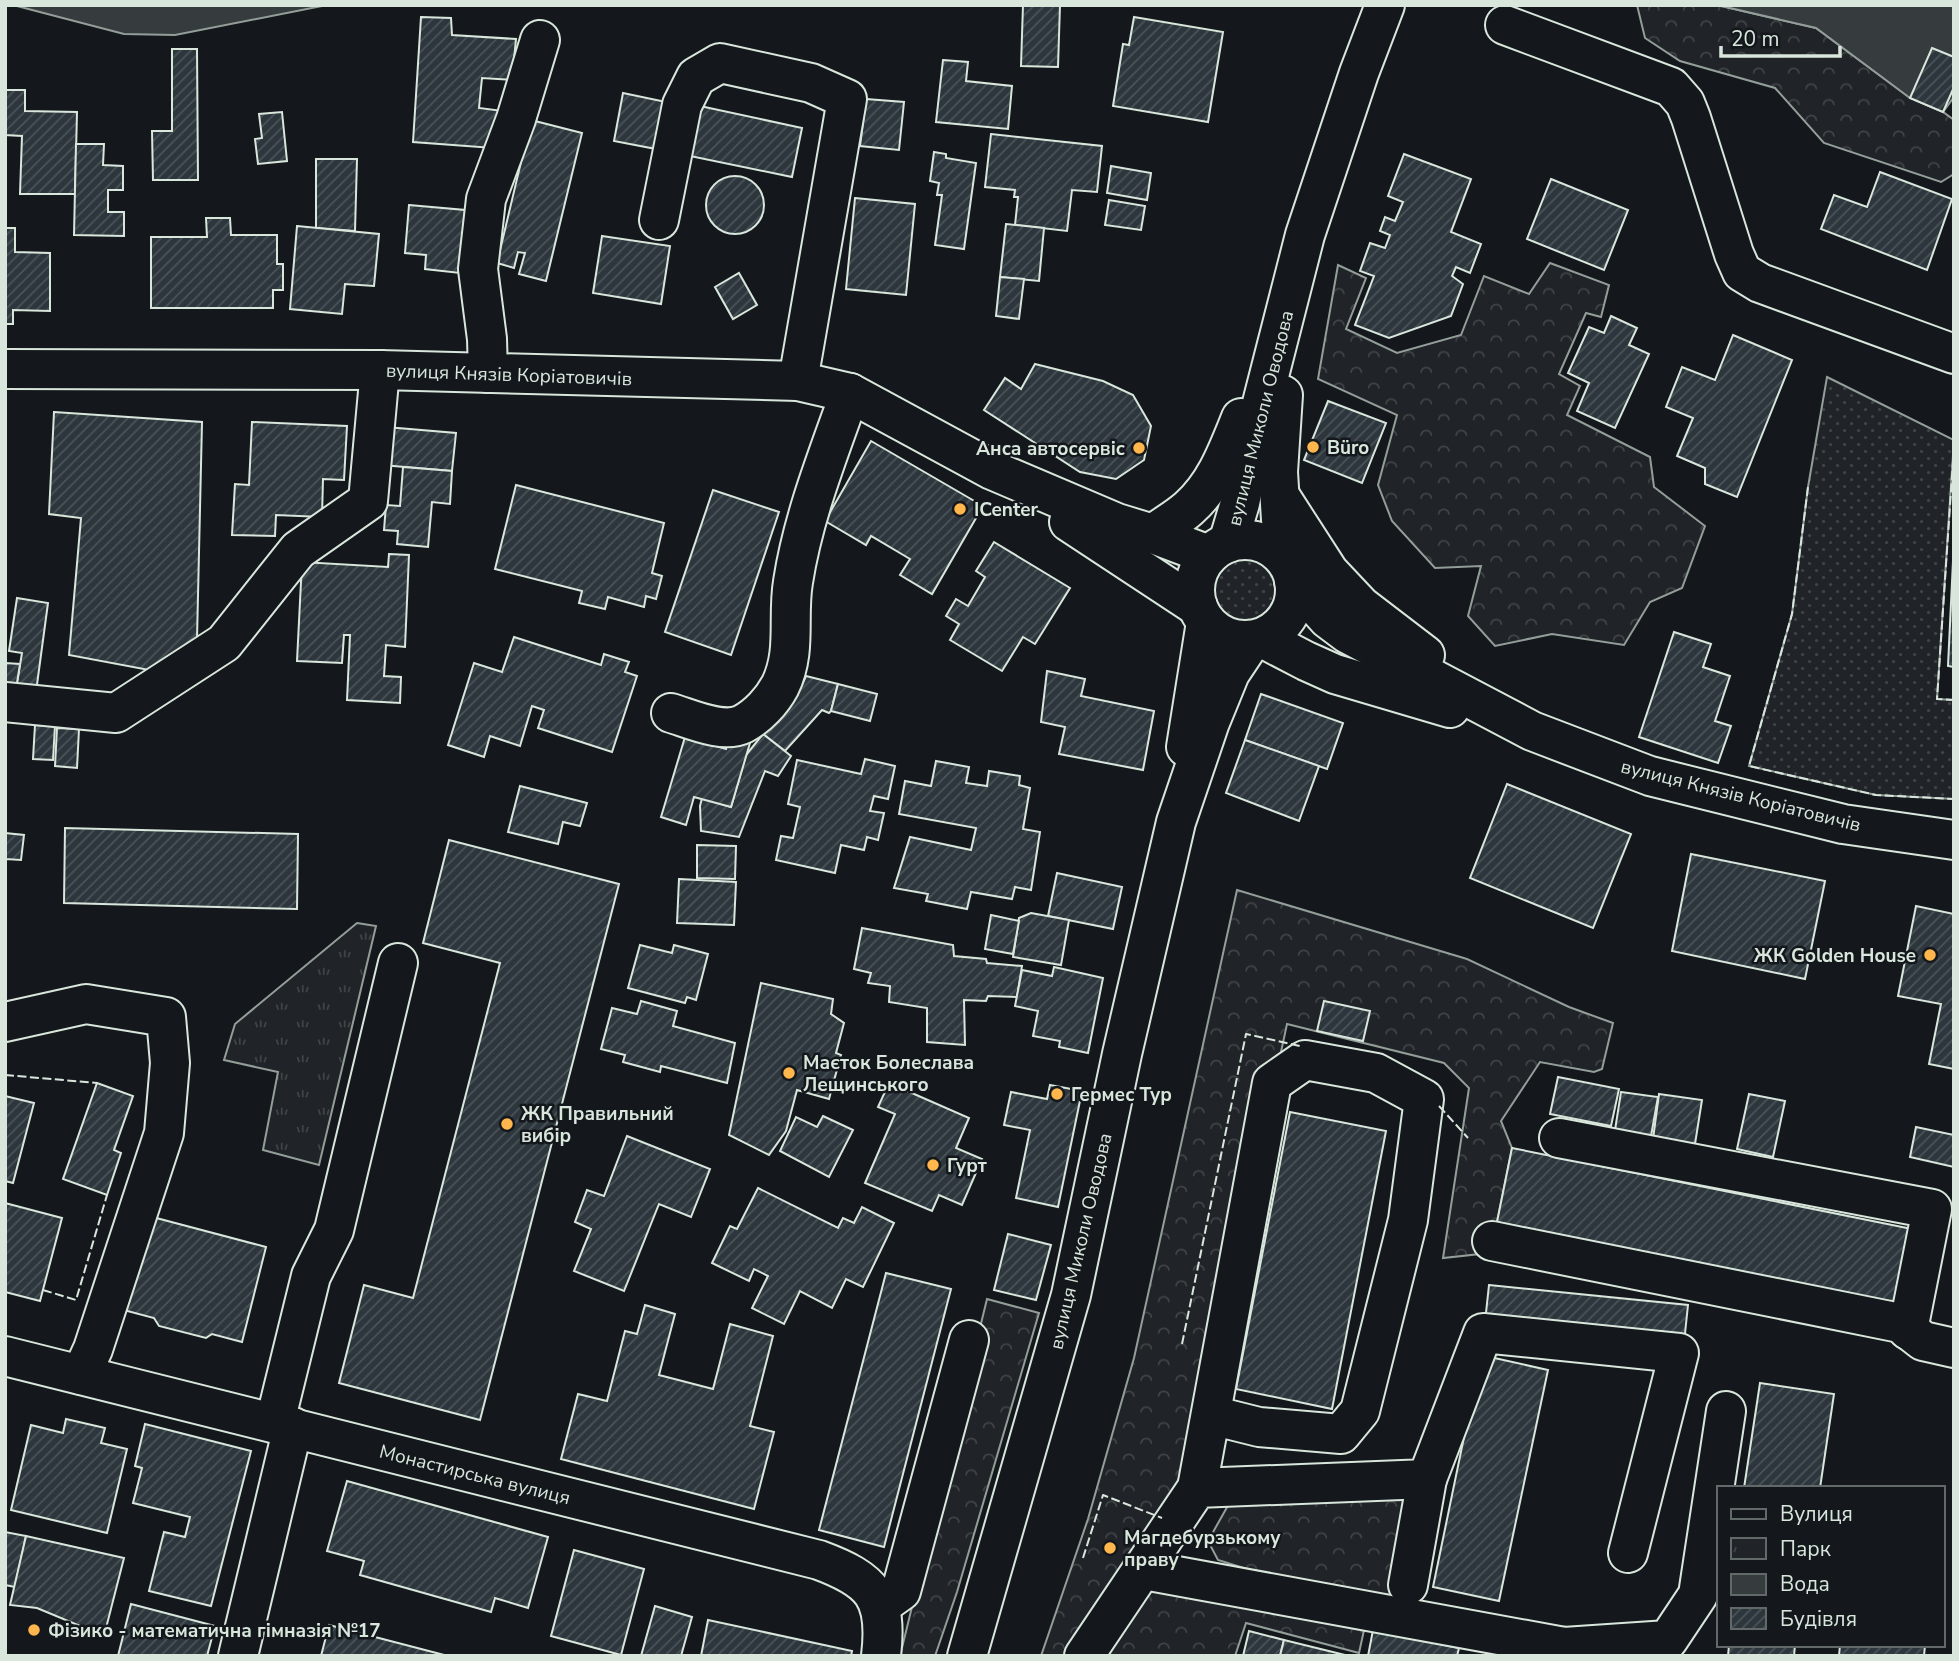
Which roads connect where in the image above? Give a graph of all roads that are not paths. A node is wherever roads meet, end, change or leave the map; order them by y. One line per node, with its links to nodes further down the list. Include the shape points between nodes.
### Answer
1 (1385, 5): 5 (main road, вулиця Миколи Оводова, via 1309,222)
2 (1505, 26): 6 (main road, via 1671,87 1691,118 1742,272 1760,283)
3 (540, 40): 9 (main road, via 486,199 478,269)
4 (659, 220): 10 (main road, via 682,105 696,77 720,63 811,83 846,99)
5 (1291, 292): 13 (main road, вулиця Миколи Оводова, via 1226,457); 14 (main road, вулиця Миколи Оводова); 16 (main road, вулиця Миколи Оводова, via 1240,503)
6 (1954, 354)
7 (5, 369): 8 (main road, вулиця Князів Коріатовичів)
8 (380, 370): 9 (main road, вулиця Князів Коріатовичів); 20 (main road, via 368,500 298,550 224,643 116,713)
9 (488, 373): 10 (main road, вулиця Князів Коріатовичів)
10 (798, 381): 11 (main road, вулиця Князів Коріатовичів)
11 (850, 393): 12 (main road, вулиця Князів Коріатовичів); 21 (main road, via 805,525 792,584 791,652 780,686 768,703 740,726 719,727)
12 (992, 470): 15 (main road, вулиця Князів Коріатовичів); 18 (main road, вулиця Князів Коріатовичів)
13 (1212, 481): 15 (main road, вулиця Миколи Оводова, via 1190,508); 16 (main road, вулиця Миколи Оводова)
14 (1280, 496): 17 (main road, вулиця Миколи Оводова); 22 (main road, вулиця Князів Коріатовичів, via 1329,572 1361,606)
15 (1153, 534): 16 (main road, вулиця Князів Коріатовичів)
16 (1219, 549): 17 (main road, via 1240,541 1263,544); 18 (main road, via 1202,564 1195,585)
17 (1288, 569): 19 (main road, via 1294,601 1286,620); 22 (main road, вулиця Князів Коріатовичів, via 1328,619 1348,634)
18 (1202, 615): 19 (main road, via 1231,639); 23 (main road, вулиця Миколи Оводова)
19 (1257, 639): 22 (main road, вулиця Князів Коріатовичів, via 1335,674); 23 (main road, вулиця Миколи Оводова, via 1230,673)
20 (5, 702)
21 (671, 713)
22 (1532, 731): 24 (main road, вулиця Князів Коріатовичів, via 1650,776 1843,824)
23 (1176, 822): 46 (main road, вулиця Миколи Оводова, via 1071,1295)
24 (1954, 840)
25 (398, 964): 36 (main road, via 334,1230 311,1276)
26 (5, 1022): 33 (main road, via 86,1004 166,1017 170,1063 164,1133)
27 (1559, 1138): 29 (main road, via 1932,1209)
28 (1492, 1241): 29 (main road, via 1900,1323)
29 (1908, 1330): 31 (main road, via 1923,1341)
30 (970, 1340): 42 (main road, via 901,1591)
31 (1954, 1348)
32 (5, 1356): 33 (main road, Монастирська вулиця)
33 (81, 1375): 36 (main road, Монастирська вулиця)
34 (1726, 1411): 43 (main road, via 1698,1595 1668,1640)
35 (1211, 1415): 35 (main road, via 1272,1083 1306,1060 1376,1073 1424,1099 1408,1220 1360,1411 1341,1434 1259,1427); 38 (main road)
36 (284, 1425): 42 (main road, Монастирська вулиця, via 819,1560 867,1585); 44 (main road)
37 (1427, 1479): 38 (main road); 39 (main road, via 1483,1333 1679,1353); 41 (main road)
38 (1197, 1488): 40 (main road)
39 (1628, 1553)
40 (1144, 1570): 43 (main road); 47 (main road)
41 (1408, 1585)
42 (880, 1606): 45 (main road)
43 (1600, 1651)
44 (238, 1656)
45 (881, 1656)
46 (967, 1656)
47 (1084, 1656)

